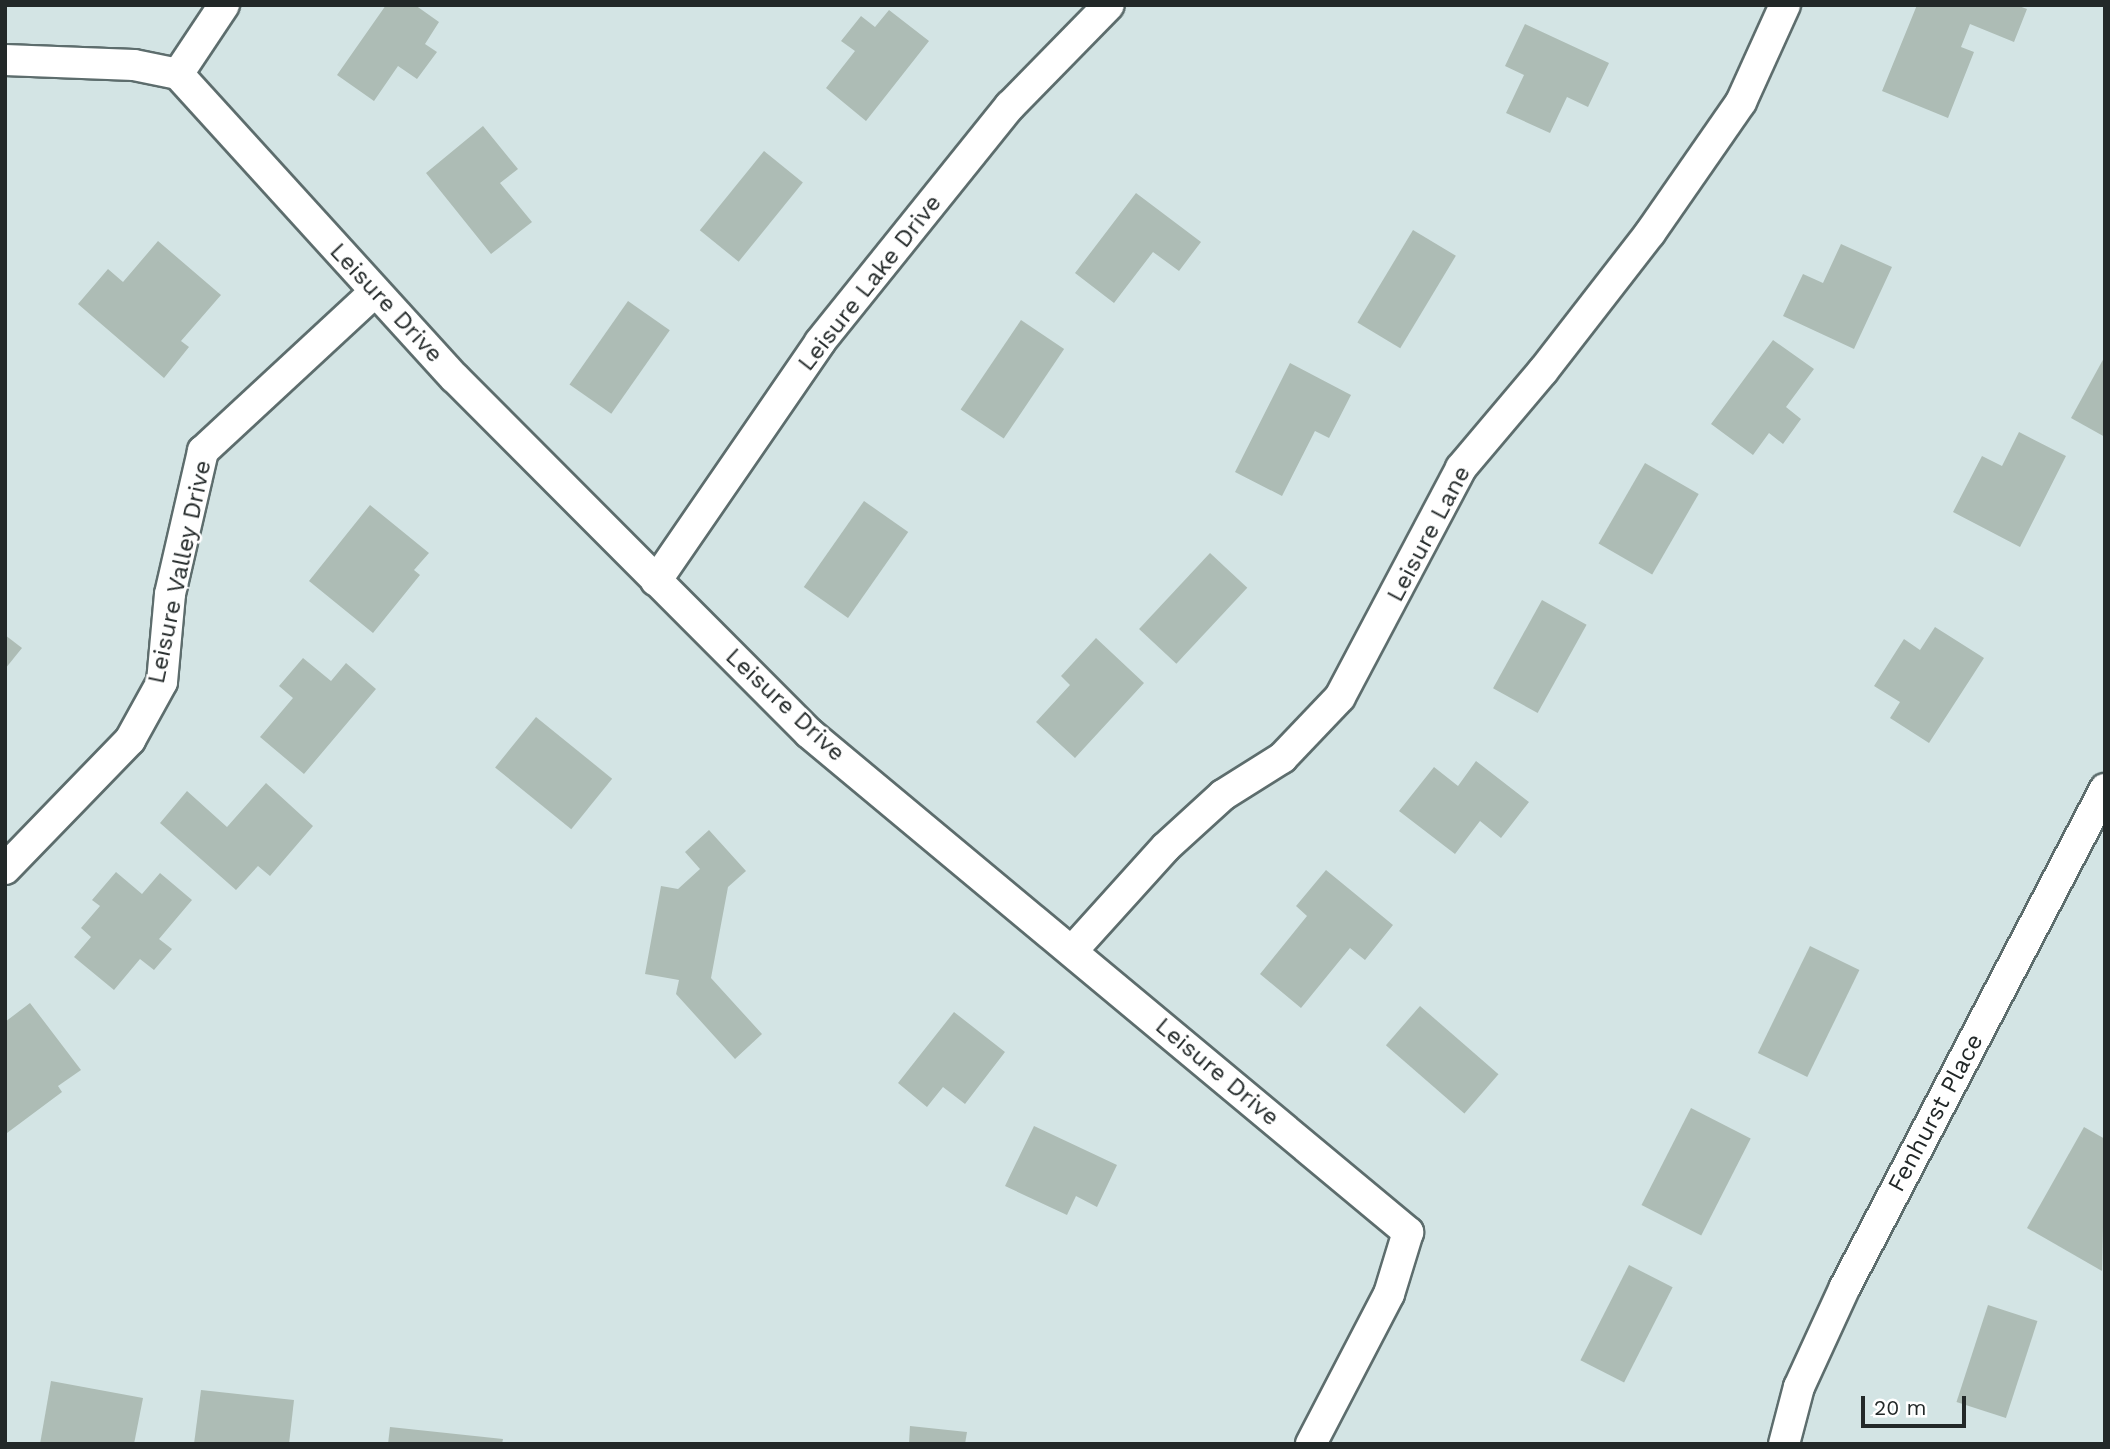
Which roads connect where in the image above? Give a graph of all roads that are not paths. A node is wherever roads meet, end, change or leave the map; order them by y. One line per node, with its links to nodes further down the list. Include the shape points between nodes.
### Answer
1 (224, 5): 5 (street)
2 (1109, 5): 7 (street, Leisure Lake Drive, via 1010,106 820,342)
3 (1785, 5): 10 (street, Leisure Lane, via 1741,102 1650,233 1461,468 1340,697 1282,758 1223,795 1166,847)
4 (5, 60): 5 (street, via 134,65)
5 (178, 74): 6 (street, Leisure Drive)
6 (375, 292): 7 (street, Leisure Drive); 9 (street, Leisure Valley Drive, via 203,451 170,594 162,682 130,740)
7 (656, 581): 10 (street, Leisure Drive, via 809,733)
8 (2105, 789): 12 (street, Fenhurst Place, via 1845,1287 1799,1387)
9 (5, 869)
10 (1072, 951): 11 (street, Leisure Drive, via 1408,1232 1389,1294)
11 (1311, 1444)
12 (1784, 1444)

